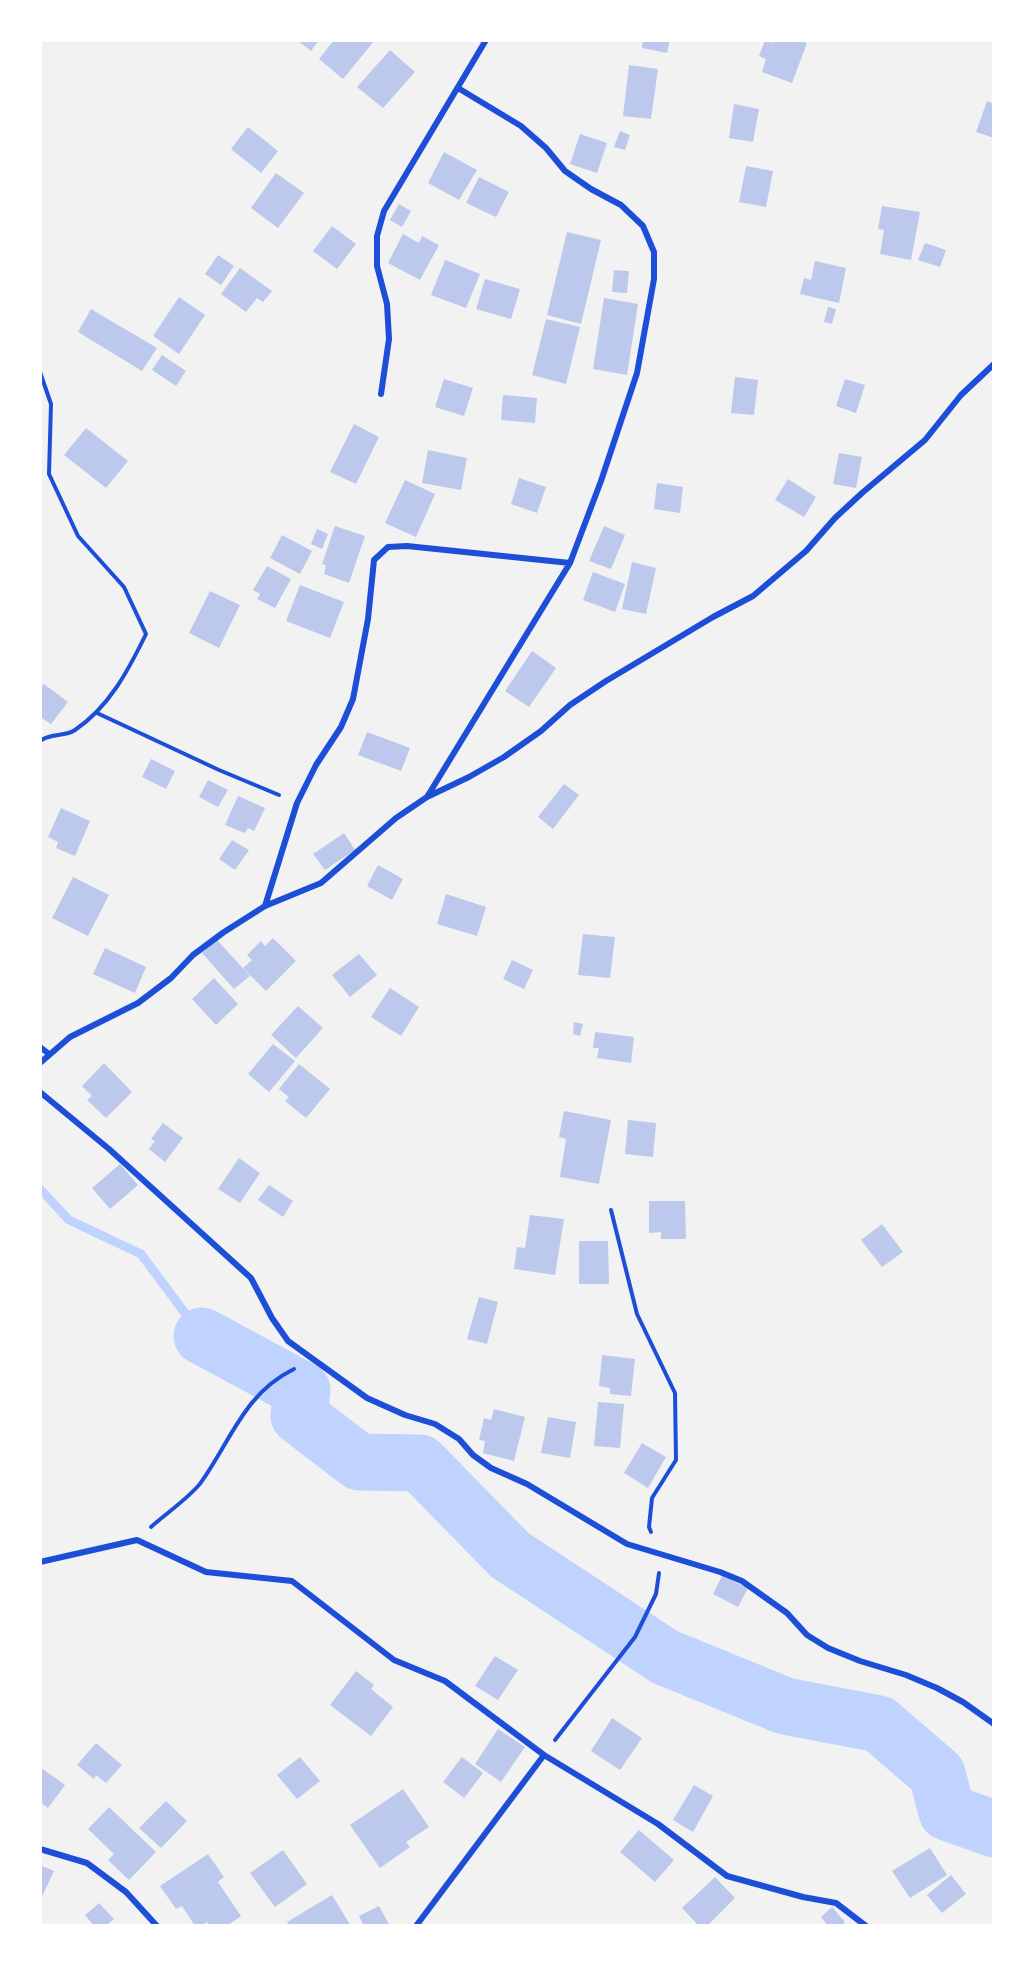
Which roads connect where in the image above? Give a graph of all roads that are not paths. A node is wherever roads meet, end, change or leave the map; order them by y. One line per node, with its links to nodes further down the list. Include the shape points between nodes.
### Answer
1 (486, 40): 2 (street)
2 (458, 88): 4 (street, via 384,211 377,236 377,266 387,304 390,339); 5 (street, via 521,126 566,171 621,205 644,226 654,252 654,279 637,373)
3 (993, 364): 6 (street, via 925,440 862,493 806,551 753,596 606,681 504,757)
4 (381, 394)
5 (570, 563): 6 (street); 7 (street, via 407,546 388,547 374,560 353,699 297,803)
6 (427, 797): 7 (street, via 396,818 321,883)
7 (265, 906): 9 (street, via 224,932 138,1003 70,1037)
8 (40, 1047): 9 (street)
9 (49, 1054): 10 (street)
10 (40, 1064)
11 (40, 1092): 13 (street, via 251,1278 288,1341 367,1398 435,1424 459,1439 491,1468 527,1484 627,1544 742,1581 828,1648 938,1688)
12 (40, 1562): 14 (street, via 137,1540 206,1572 292,1581 394,1660 445,1681)
13 (993, 1724)
14 (544, 1755): 17 (street); 18 (street, via 658,1824 727,1876 836,1903)
15 (40, 1849): 16 (street, via 87,1863 126,1892)
16 (157, 1926)
17 (416, 1926)
18 (866, 1926)

